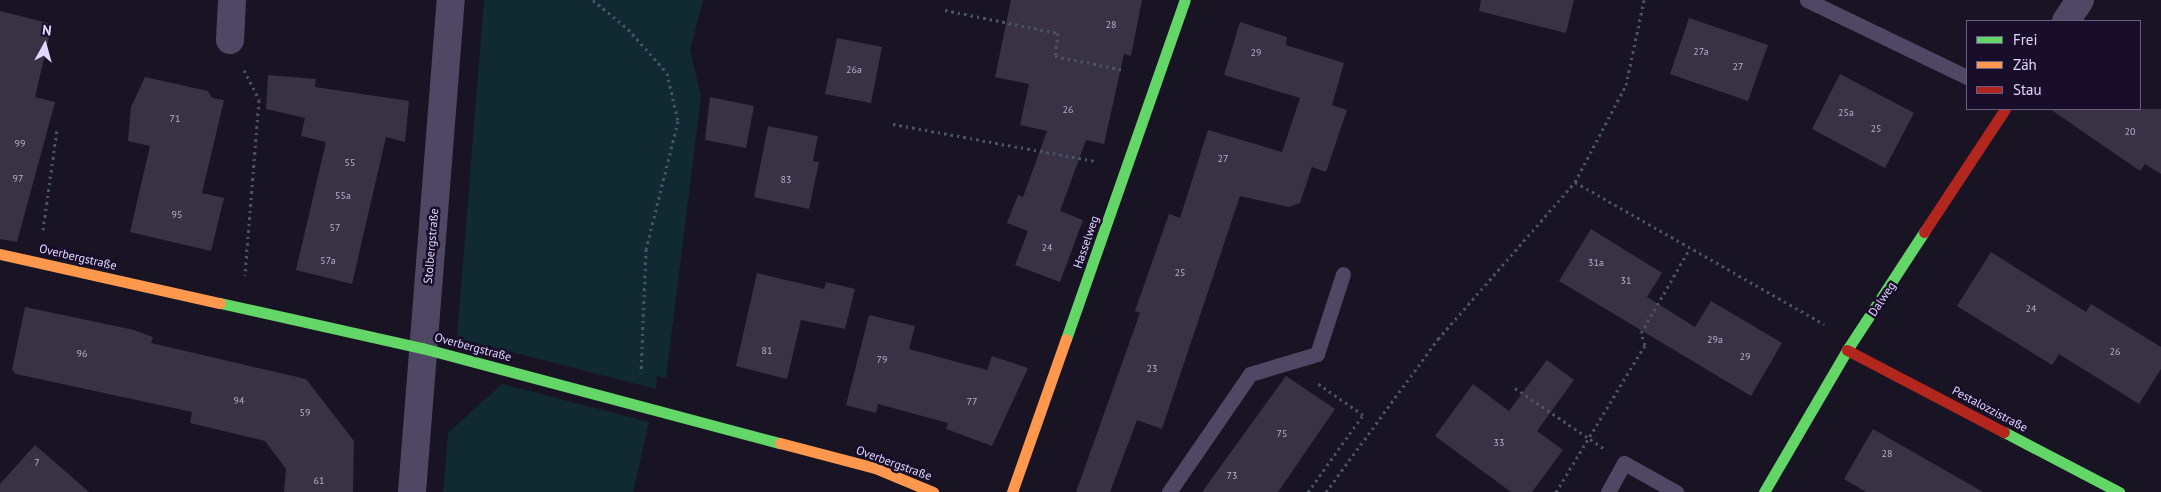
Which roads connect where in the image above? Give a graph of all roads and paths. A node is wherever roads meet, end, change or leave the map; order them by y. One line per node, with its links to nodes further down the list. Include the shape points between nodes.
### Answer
1 (232, 0): 10 (street)
2 (451, 0): 23 (street, Stolbergstraße)
3 (593, 0): 27 (path, via 628,29 667,73 678,121 646,249 644,357)
4 (1185, 0): 12 (street, Hasselweg)
5 (1644, 0): 17 (path, via 1626,85)
6 (1807, 0): 11 (lane)
7 (2080, 0): 9 (street)
8 (945, 10): 12 (path, via 1058,33 1055,56)
9 (2067, 20)
10 (230, 40): 22 (path, via 259,100)
11 (1966, 77)
12 (1160, 78): 16 (street, Hasselweg)
13 (2004, 110): 24 (street, Dalweg)
14 (893, 124): 16 (path)
15 (57, 129): 20 (path)
16 (1127, 167): 32 (street, Hasselweg)
17 (1575, 182): 18 (path); 35 (path, via 1438,339)
18 (1690, 248): 24 (path, via 1822,322); 28 (path, via 1641,333 1645,346)
19 (0, 254): 20 (street, Overbergstraße)
20 (39, 262): 22 (street, Overbergstraße)
21 (1343, 274): 25 (lane)
22 (243, 308): 23 (street, Overbergstraße)
23 (422, 348): 27 (street, Overbergstraße); 30 (street, Stolbergstraße)
24 (1847, 350): 39 (street, Dalweg); 40 (street, Pestalozzistraße)
25 (1317, 354): 33 (lane, via 1250,374); 34 (path, via 1309,377 1363,415)
26 (1515, 388): 28 (path)
27 (637, 403): 31 (street, Overbergstraße, via 874,468)
28 (1590, 439): 29 (path); 36 (path)
29 (1624, 463): 37 (lane); 38 (lane)
30 (412, 492)
31 (933, 492)
32 (1012, 492)
33 (1169, 492)
34 (1308, 492)
35 (1326, 492)
36 (1556, 492)
37 (1608, 492)
38 (1676, 492)
39 (1764, 492)
40 (2119, 492)

